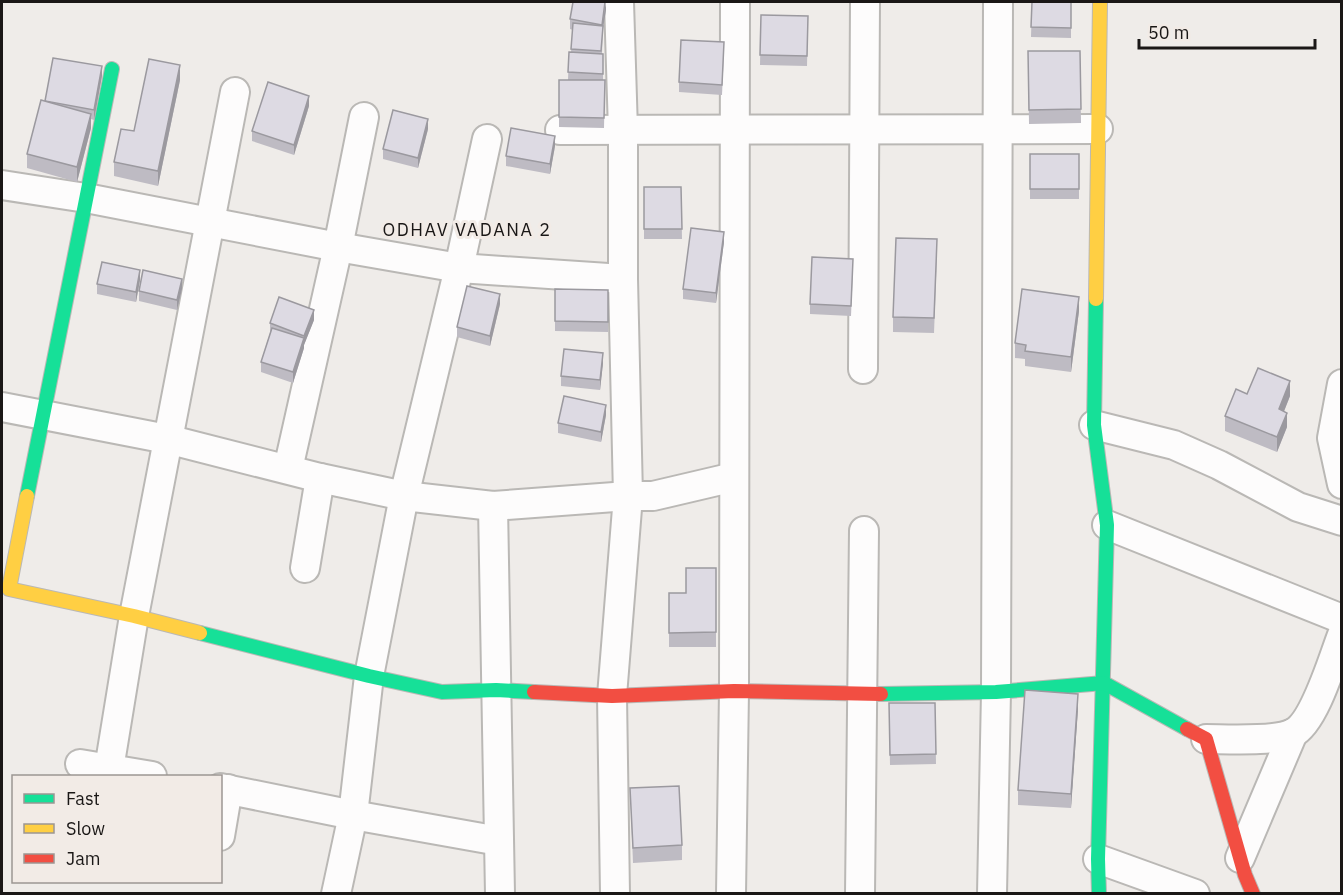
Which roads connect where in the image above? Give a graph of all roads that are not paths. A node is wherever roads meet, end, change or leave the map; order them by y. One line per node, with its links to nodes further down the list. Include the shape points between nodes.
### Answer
1 (619, 2): 13 (street)
2 (735, 2): 9 (street)
3 (865, 2): 12 (street)
4 (998, 2): 14 (street)
5 (1100, 2): 10 (street)
6 (112, 69): 17 (street)
7 (235, 92): 18 (street)
8 (364, 117): 19 (street)
9 (734, 129): 12 (street); 13 (street); 29 (street)
10 (1098, 129): 14 (street); 26 (street)
11 (560, 130): 13 (street)
12 (865, 130): 14 (street); 22 (street)
13 (623, 131): 21 (street)
14 (998, 131): 46 (street)
15 (487, 139): 20 (street)
16 (2, 185): 17 (street)
17 (86, 198): 18 (street); 25 (street)
18 (210, 222): 19 (street); 27 (street)
19 (338, 247): 20 (street); 28 (street)
20 (459, 268): 21 (street); 32 (street)
21 (623, 279): 33 (street)
22 (862, 369)
23 (1341, 384): 31 (street, via 1332,438)
24 (2, 407): 25 (street)
25 (44, 414): 27 (street); 39 (street, via 9,589)
26 (1094, 425): 35 (street, via 1174,445 1298,507); 36 (street)
27 (167, 439): 28 (street); 39 (street)
28 (288, 469): 30 (street)
29 (734, 477): 33 (street, via 653,496); 45 (street)
30 (320, 478): 32 (street); 38 (street)
31 (1341, 484)
32 (404, 496): 34 (street); 42 (street)
33 (628, 496): 34 (street); 48 (street)
34 (493, 506): 44 (street)
35 (1341, 521)
36 (1107, 525): 40 (street); 43 (street)
37 (864, 531): 47 (street)
38 (305, 568)
39 (134, 616): 42 (street); 52 (street)
40 (1341, 619)
41 (1341, 635): 49 (street, via 1315,703 1306,721)
42 (369, 676): 44 (street, via 442,692); 56 (street)
43 (1104, 682): 46 (street); 50 (street); 59 (street)
44 (496, 690): 48 (street); 57 (street)
45 (734, 691): 47 (street); 48 (street); 63 (street)
46 (996, 692): 47 (street); 65 (street)
47 (863, 694): 64 (street)
48 (612, 696): 62 (street)
49 (1293, 733): 50 (street, via 1264,739); 58 (street)
50 (1206, 739): 58 (street)
51 (80, 764): 52 (street)
52 (109, 769): 53 (street)
53 (141, 775)
54 (224, 788): 55 (street); 56 (street)
55 (222, 812)
56 (353, 815): 57 (street); 60 (street)
57 (500, 841): 61 (street)
58 (1240, 858): 68 (street)
59 (1098, 859): 66 (street); 67 (street)
60 (336, 894)
61 (500, 894)
62 (615, 894)
63 (731, 894)
64 (860, 894)
65 (993, 894)
66 (1099, 894)
67 (1195, 894)
68 (1253, 894)

